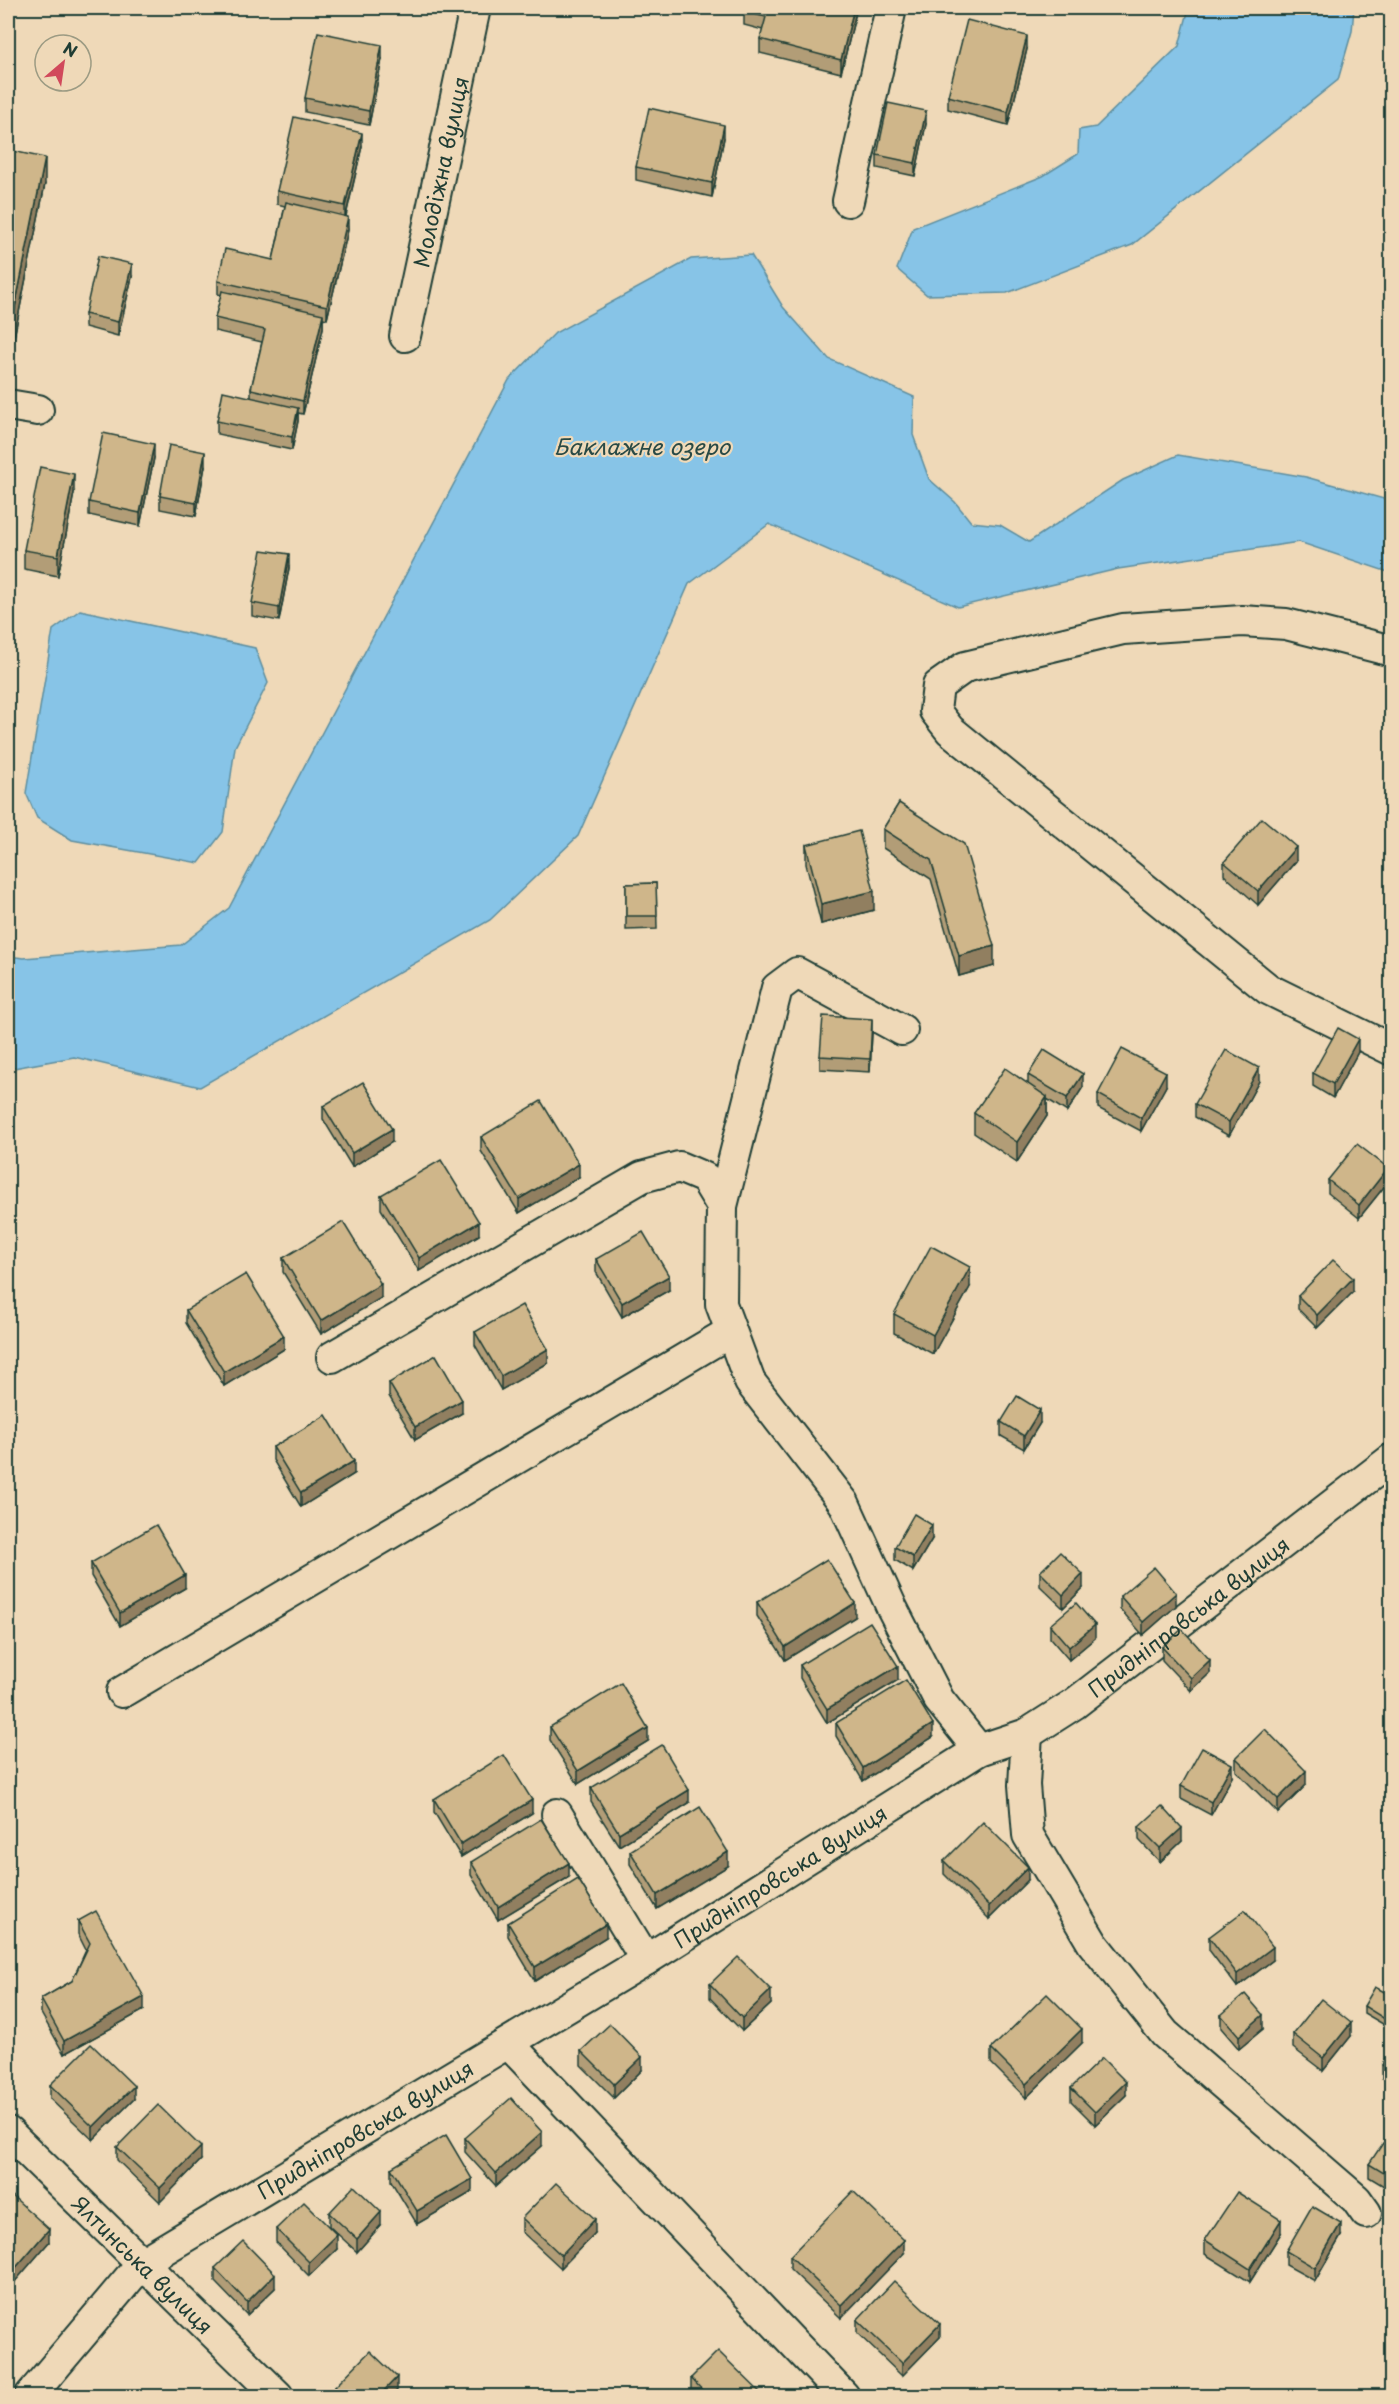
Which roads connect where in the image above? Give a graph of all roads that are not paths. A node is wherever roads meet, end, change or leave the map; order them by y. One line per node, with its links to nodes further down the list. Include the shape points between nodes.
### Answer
1 (475, 8): 4 (street, Молодіжна вулиця)
2 (891, 8): 3 (street)
3 (848, 201)
4 (405, 336)
5 (8, 405): 6 (street)
6 (38, 410)
7 (1392, 651): 9 (street, via 1286,624 1242,621 1123,629 965,667 938,686 935,711 950,730 1268,989)
8 (902, 1030): 10 (street, via 797,973 777,988)
9 (1392, 1050)
10 (722, 1206): 11 (street, via 721,1304); 12 (street, via 705,1178 679,1167 642,1177)
11 (730, 1332): 14 (street); 16 (street, via 750,1382 844,1503 939,1700)
12 (332, 1357)
13 (1392, 1459): 15 (street, Придніпровська вулиця, via 1074,1704)
14 (122, 1692)
15 (1027, 1734): 16 (street, Придніпровська вулиця); 21 (street, via 1024,1785 1028,1835 1093,1944 1165,2034 1356,2199)
16 (979, 1750): 18 (street, Придніпровська вулиця)
17 (557, 1814): 18 (street)
18 (646, 1960): 19 (street, Придніпровська вулиця)
19 (509, 2044): 22 (street, Придніпровська вулиця); 25 (street)
20 (8, 2132): 22 (street, Ялтинська вулиця)
21 (1366, 2213)
22 (143, 2262): 23 (street, Придніпровська вулиця); 24 (street, Ялтинська вулиця)
23 (30, 2397)
24 (278, 2397)
25 (843, 2397)

